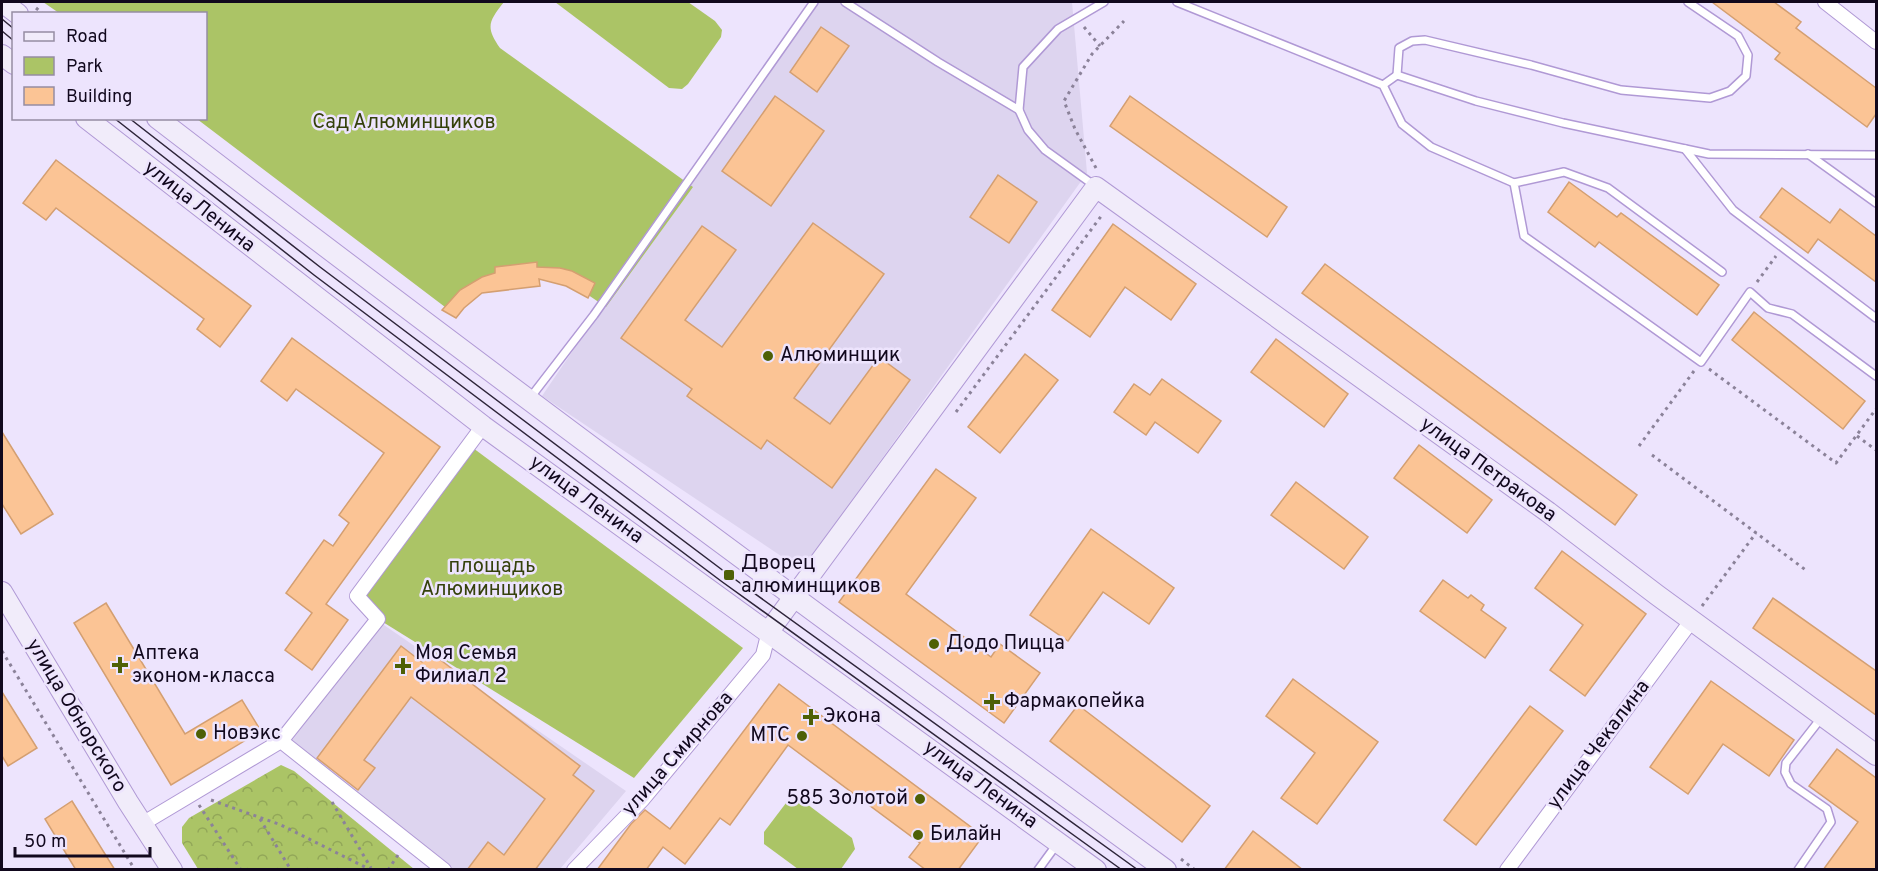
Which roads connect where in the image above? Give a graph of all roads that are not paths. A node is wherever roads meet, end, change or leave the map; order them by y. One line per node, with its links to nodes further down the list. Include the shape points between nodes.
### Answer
1 (2, 2): 8 (main road)
2 (814, 2): 24 (lane, via 594,315)
3 (845, 2): 12 (lane)
4 (1104, 2): 12 (lane, via 1058,29 1023,67)
5 (1177, 2): 11 (lane)
6 (1688, 2): 10 (lane, via 1738,36 1748,55 1746,76 1730,92 1710,99 1621,90 1425,40 1399,48)
7 (1825, 2): 9 (street)
8 (15, 12)
9 (1876, 42)
10 (1397, 75): 11 (lane); 15 (lane, via 1476,101)
11 (1383, 85): 19 (lane, via 1402,124 1431,147)
12 (1019, 110): 18 (lane, via 1028,130 1045,150)
13 (89, 120): 25 (main road, улица Ленина)
14 (161, 120): 24 (main road)
15 (1686, 149): 16 (lane, via 1709,154); 22 (lane, via 1733,210)
16 (1807, 153): 17 (lane); 20 (lane)
17 (1876, 155)
18 (1096, 178): 27 (main road); 28 (main road, улица Петракова, via 1113,199)
19 (1514, 183): 21 (lane, via 1564,172 1608,188); 23 (lane, via 1524,236 1701,362 1750,292 1768,308 1792,314)
20 (1876, 203)
21 (1722, 272)
22 (1876, 318)
23 (1876, 376)
24 (528, 400): 27 (main road)
25 (483, 426): 29 (main road, улица Ленина); 31 (street, via 357,596 378,619)
26 (2, 592): 33 (main road, улица Обнорского)
27 (795, 598): 29 (main road); 40 (main road)
28 (1692, 620): 30 (main road, улица Петракова); 41 (street, улица Чекалина)
29 (769, 632): 34 (main road, улица Ленина); 37 (street, улица Смирнова, via 763,655 643,799)
30 (1823, 715): 32 (main road, улица Петракова); 42 (lane, via 1786,763 1785,772 1791,784 1827,808 1831,822)
31 (281, 741): 33 (street); 36 (street)
32 (1876, 755)
33 (142, 824): 35 (main road, улица Обнорского)
34 (1059, 842): 38 (lane); 39 (main road, улица Ленина)
35 (172, 870)
36 (444, 870)
37 (574, 870)
38 (1038, 870)
39 (1096, 870)
40 (1166, 870)
41 (1507, 870)
42 (1798, 870)

